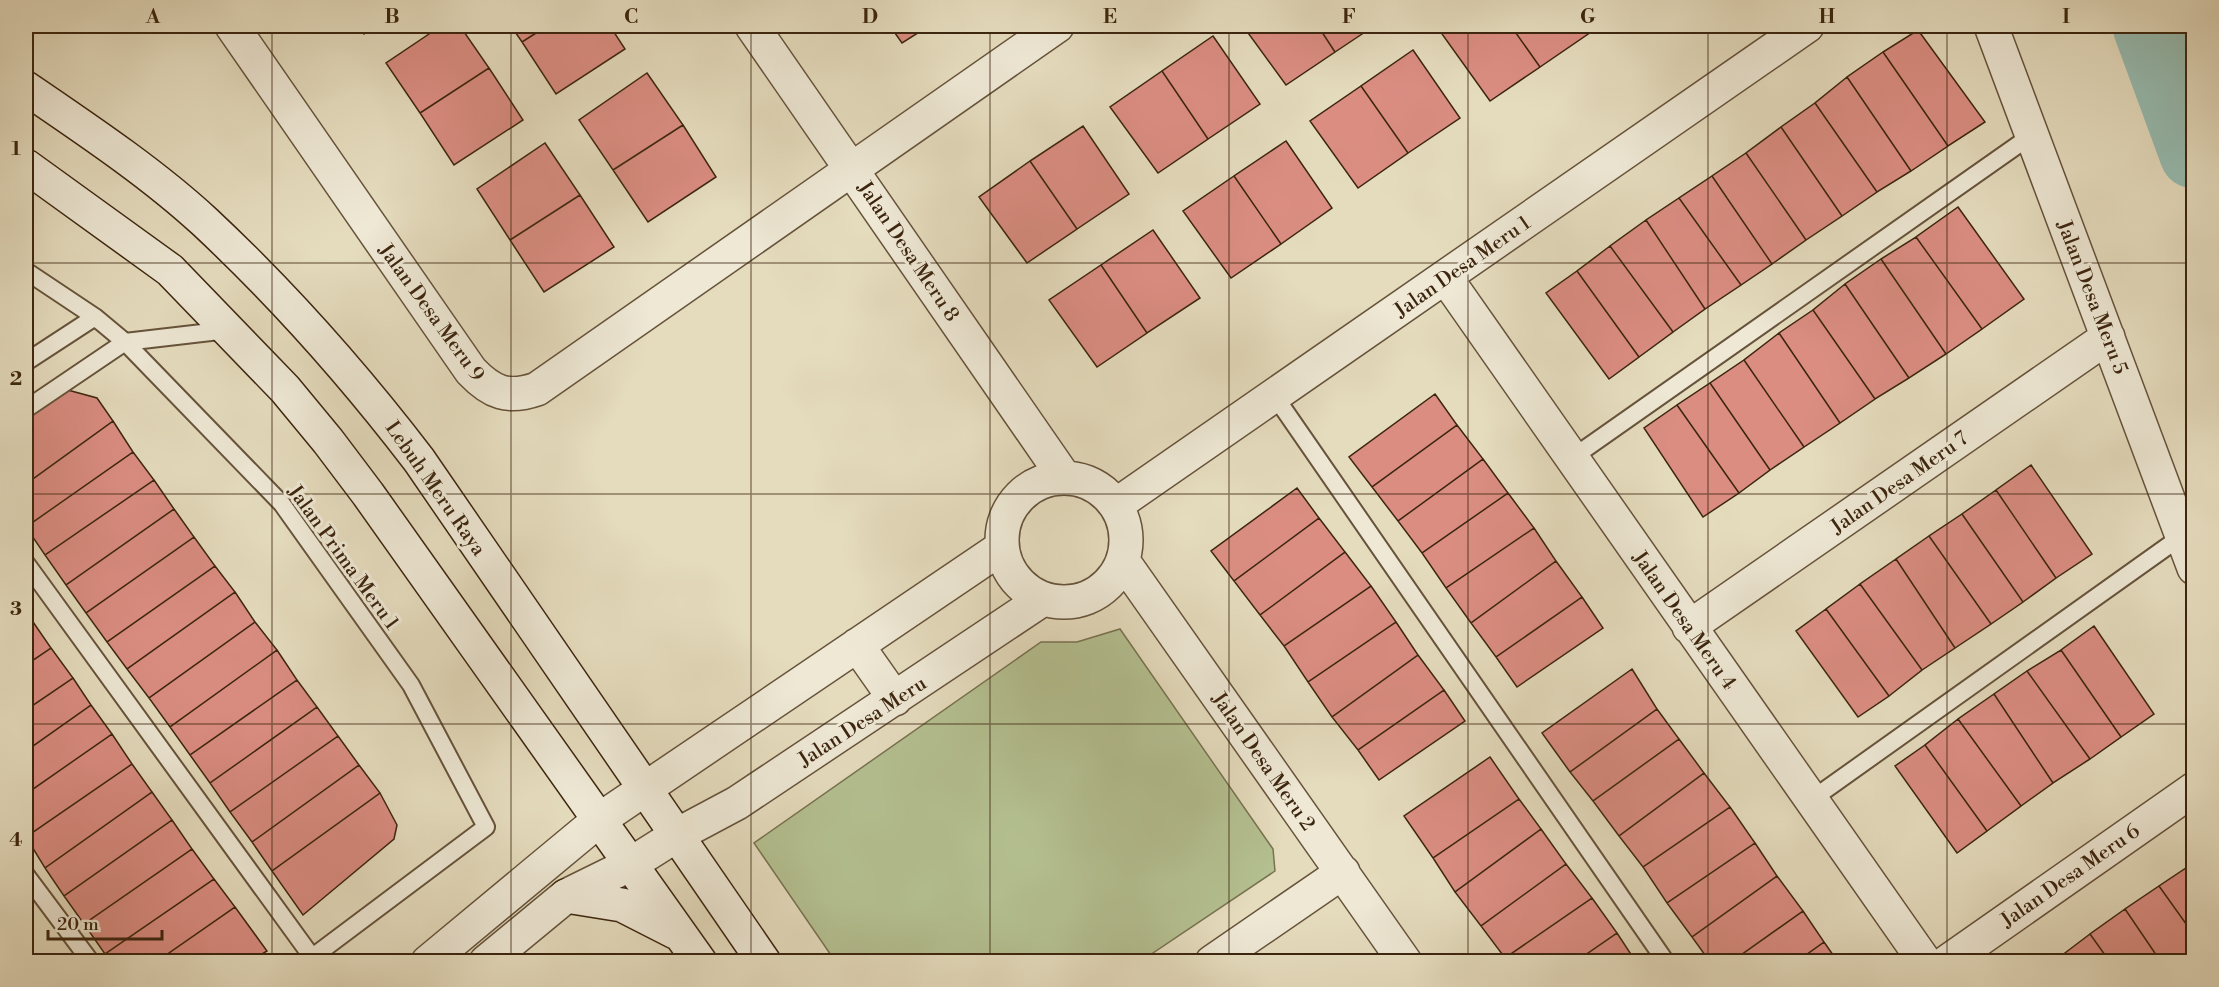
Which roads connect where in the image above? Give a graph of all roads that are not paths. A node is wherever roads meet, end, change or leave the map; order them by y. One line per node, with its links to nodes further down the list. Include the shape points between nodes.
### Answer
1 (232, 26): 9 (street, Jalan Desa Meru 9, via 471,371 500,392 519,395 537,389)
2 (752, 26): 9 (street, Jalan Desa Meru 8)
3 (1807, 26): 11 (street, Jalan Desa Meru 1)
4 (1991, 26): 7 (street, Jalan Desa Meru 5)
5 (1048, 28): 9 (street, Jalan Desa Meru 9)
6 (26, 88): 31 (street, Lebuh Meru Raya, via 204,222 330,351 419,460)
7 (2032, 135): 14 (street, Jalan Desa Meru 5); 19 (lane)
8 (26, 166): 13 (street, via 170,270)
9 (853, 170): 20 (street, Jalan Desa Meru 8)
10 (26, 272): 12 (lane, Jalan Prima Meru 1)
11 (1446, 278): 17 (street, Jalan Desa Meru 1); 19 (street, Jalan Desa Meru 4)
12 (95, 317): 15 (lane, Jalan Prima Meru 1); 16 (lane)
13 (228, 330): 15 (lane); 34 (street, via 328,441)
14 (2108, 337): 22 (street, Jalan Desa Meru 5); 28 (street, Jalan Desa Meru 7)
15 (125, 342): 18 (lane); 41 (lane, Jalan Prima Meru 1, via 282,504 411,685 486,827)
16 (26, 362)
17 (1274, 395): 21 (street, Jalan Desa Meru 1); 48 (lane)
18 (26, 409)
19 (1572, 458): 28 (street, Jalan Desa Meru 4)
20 (1064, 477): 21 (street, via 1084,480 1102,490); 23 (street, via 1046,480 1016,498 1007,513)
21 (1116, 505): 24 (street, via 1127,542)
22 (2182, 536): 26 (street, Jalan Desa Meru 5); 33 (lane)
23 (1001, 548): 27 (street, via 1015,579); 29 (street)
24 (1123, 561): 27 (street, via 1114,578 1100,591 1063,602); 37 (street, Jalan Desa Meru 2)
25 (26, 563): 41 (lane)
26 (2193, 568)
27 (1043, 599): 30 (street, Jalan Desa Meru)
28 (1689, 627): 33 (street, Jalan Desa Meru 4)
29 (857, 645): 30 (street); 31 (street)
30 (895, 699): 35 (street, Jalan Desa Meru, via 737,803)
31 (644, 788): 34 (street); 35 (street, Lebuh Meru Raya)
32 (2193, 789): 50 (street, Jalan Desa Meru 6)
33 (1811, 800): 49 (street, Jalan Desa Meru 4)
34 (599, 820): 36 (street); 43 (street)
35 (677, 835): 36 (street, Jalan Desa Meru); 45 (street, Lebuh Meru Raya)
36 (631, 864): 39 (street, Jalan Desa Meru); 40 (street)
37 (1343, 872): 46 (street); 47 (street, Jalan Desa Meru 2)
38 (26, 875): 42 (lane)
39 (566, 896): 40 (street, via 622,905 649,917); 44 (street, Jalan Desa Meru)
40 (692, 950)
41 (309, 959)
42 (92, 962)
43 (428, 962)
44 (486, 962)
45 (764, 962)
46 (1212, 962)
47 (1405, 962)
48 (1666, 962)
49 (1925, 962)
50 (1947, 962)

